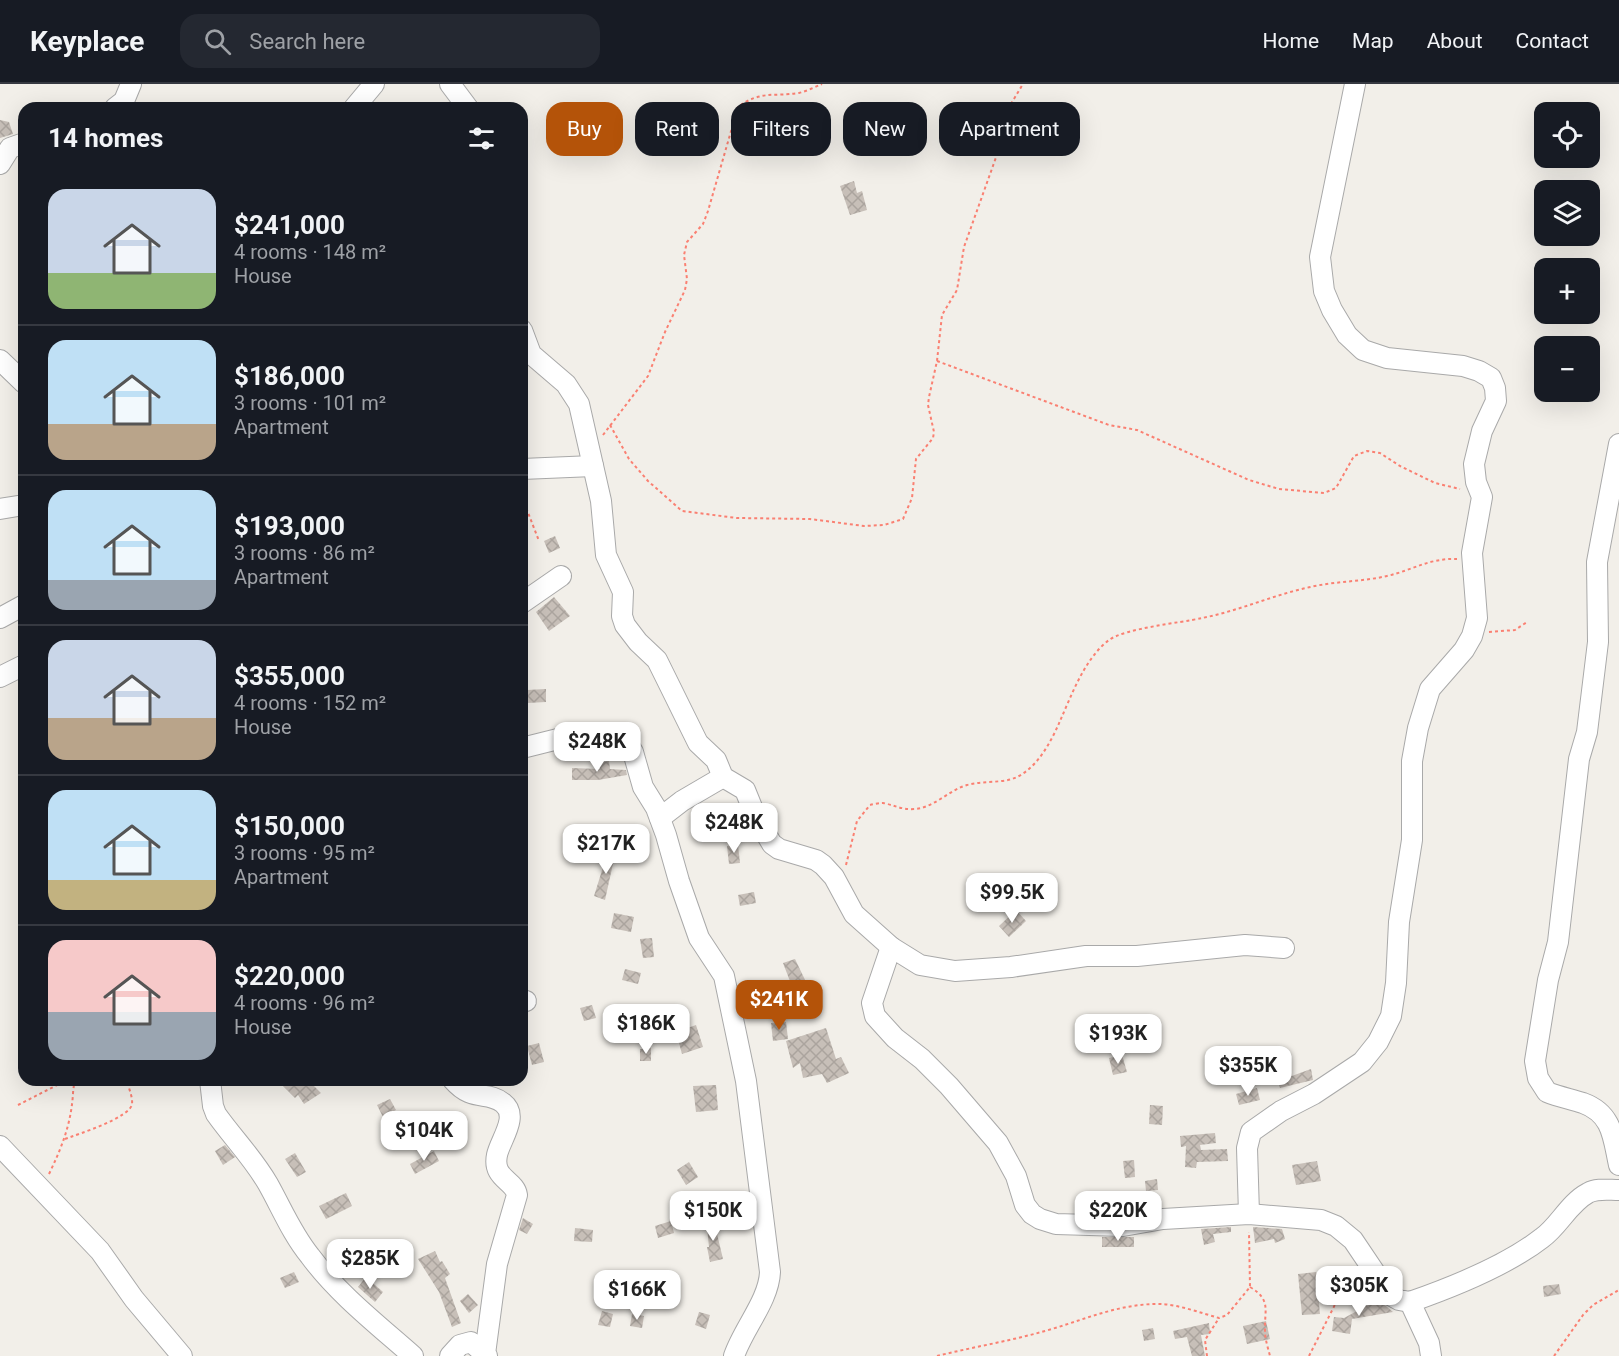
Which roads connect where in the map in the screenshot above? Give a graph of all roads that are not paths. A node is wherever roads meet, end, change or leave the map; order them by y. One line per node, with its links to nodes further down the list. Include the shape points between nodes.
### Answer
1 (131, 84): 5 (street)
2 (374, 84): 6 (street)
3 (450, 84): 7 (street)
4 (1355, 84): 34 (street, via 1320,257 1324,291 1347,335 1363,350 1387,358 1463,366 1491,378 1496,388 1496,401 1482,431 1474,464 1482,497 1472,561 1476,618 1472,636 1460,656 1430,689 1418,728 1412,761 1412,840 1399,922 1391,1016 1362,1062 1251,1132 1247,1148)
5 (123, 102)
6 (359, 102)
7 (464, 102)
8 (18, 145): 9 (street, via 10,148)
9 (0, 164)
10 (528, 348): 14 (street, via 576,397)
11 (0, 360): 12 (street)
12 (18, 377)
13 (1619, 444): 32 (street, via 1597,562 1598,642 1587,732 1579,759 1558,942 1535,1061 1538,1078 1547,1092 1589,1106 1605,1117)
14 (592, 461): 15 (street); 25 (street, via 601,501 606,555 623,592 623,620 657,660 698,743 716,760)
15 (528, 468)
16 (18, 507): 17 (street)
17 (0, 509)
18 (561, 576): 19 (street)
19 (528, 599)
20 (18, 608): 21 (street)
21 (0, 618)
22 (18, 668): 23 (street)
23 (0, 677)
24 (528, 747): 26 (street, via 596,733 626,741 643,787)
25 (723, 777): 26 (street); 27 (street, via 745,790 772,844 816,860 834,877 854,914)
26 (660, 818): 40 (street, via 699,938 724,976 746,1081 770,1280)
27 (891, 947): 28 (street, via 920,965 955,971 1086,956 1137,956 1245,945); 34 (street, via 872,1003 875,1016 949,1086 998,1143 1032,1214 1056,1224 1123,1226 1163,1219)
28 (1284, 948)
29 (211, 1086): 38 (street, via 216,1114 254,1162 310,1258)
30 (459, 1086): 36 (street, via 471,1095 504,1103 510,1113 496,1159 501,1176 517,1195 497,1264)
31 (0, 1146): 37 (street, via 100,1251)
32 (1619, 1165)
33 (1619, 1190): 35 (street, via 1589,1192 1546,1235 1526,1249 1481,1273)
34 (1249, 1214): 35 (street, via 1321,1220 1336,1226 1360,1249 1386,1291)
35 (1410, 1302): 41 (street)
36 (486, 1355): 39 (street, via 477,1345 466,1342)
37 (182, 1356)
38 (413, 1356)
39 (450, 1356)
40 (734, 1356)
41 (1431, 1356)

